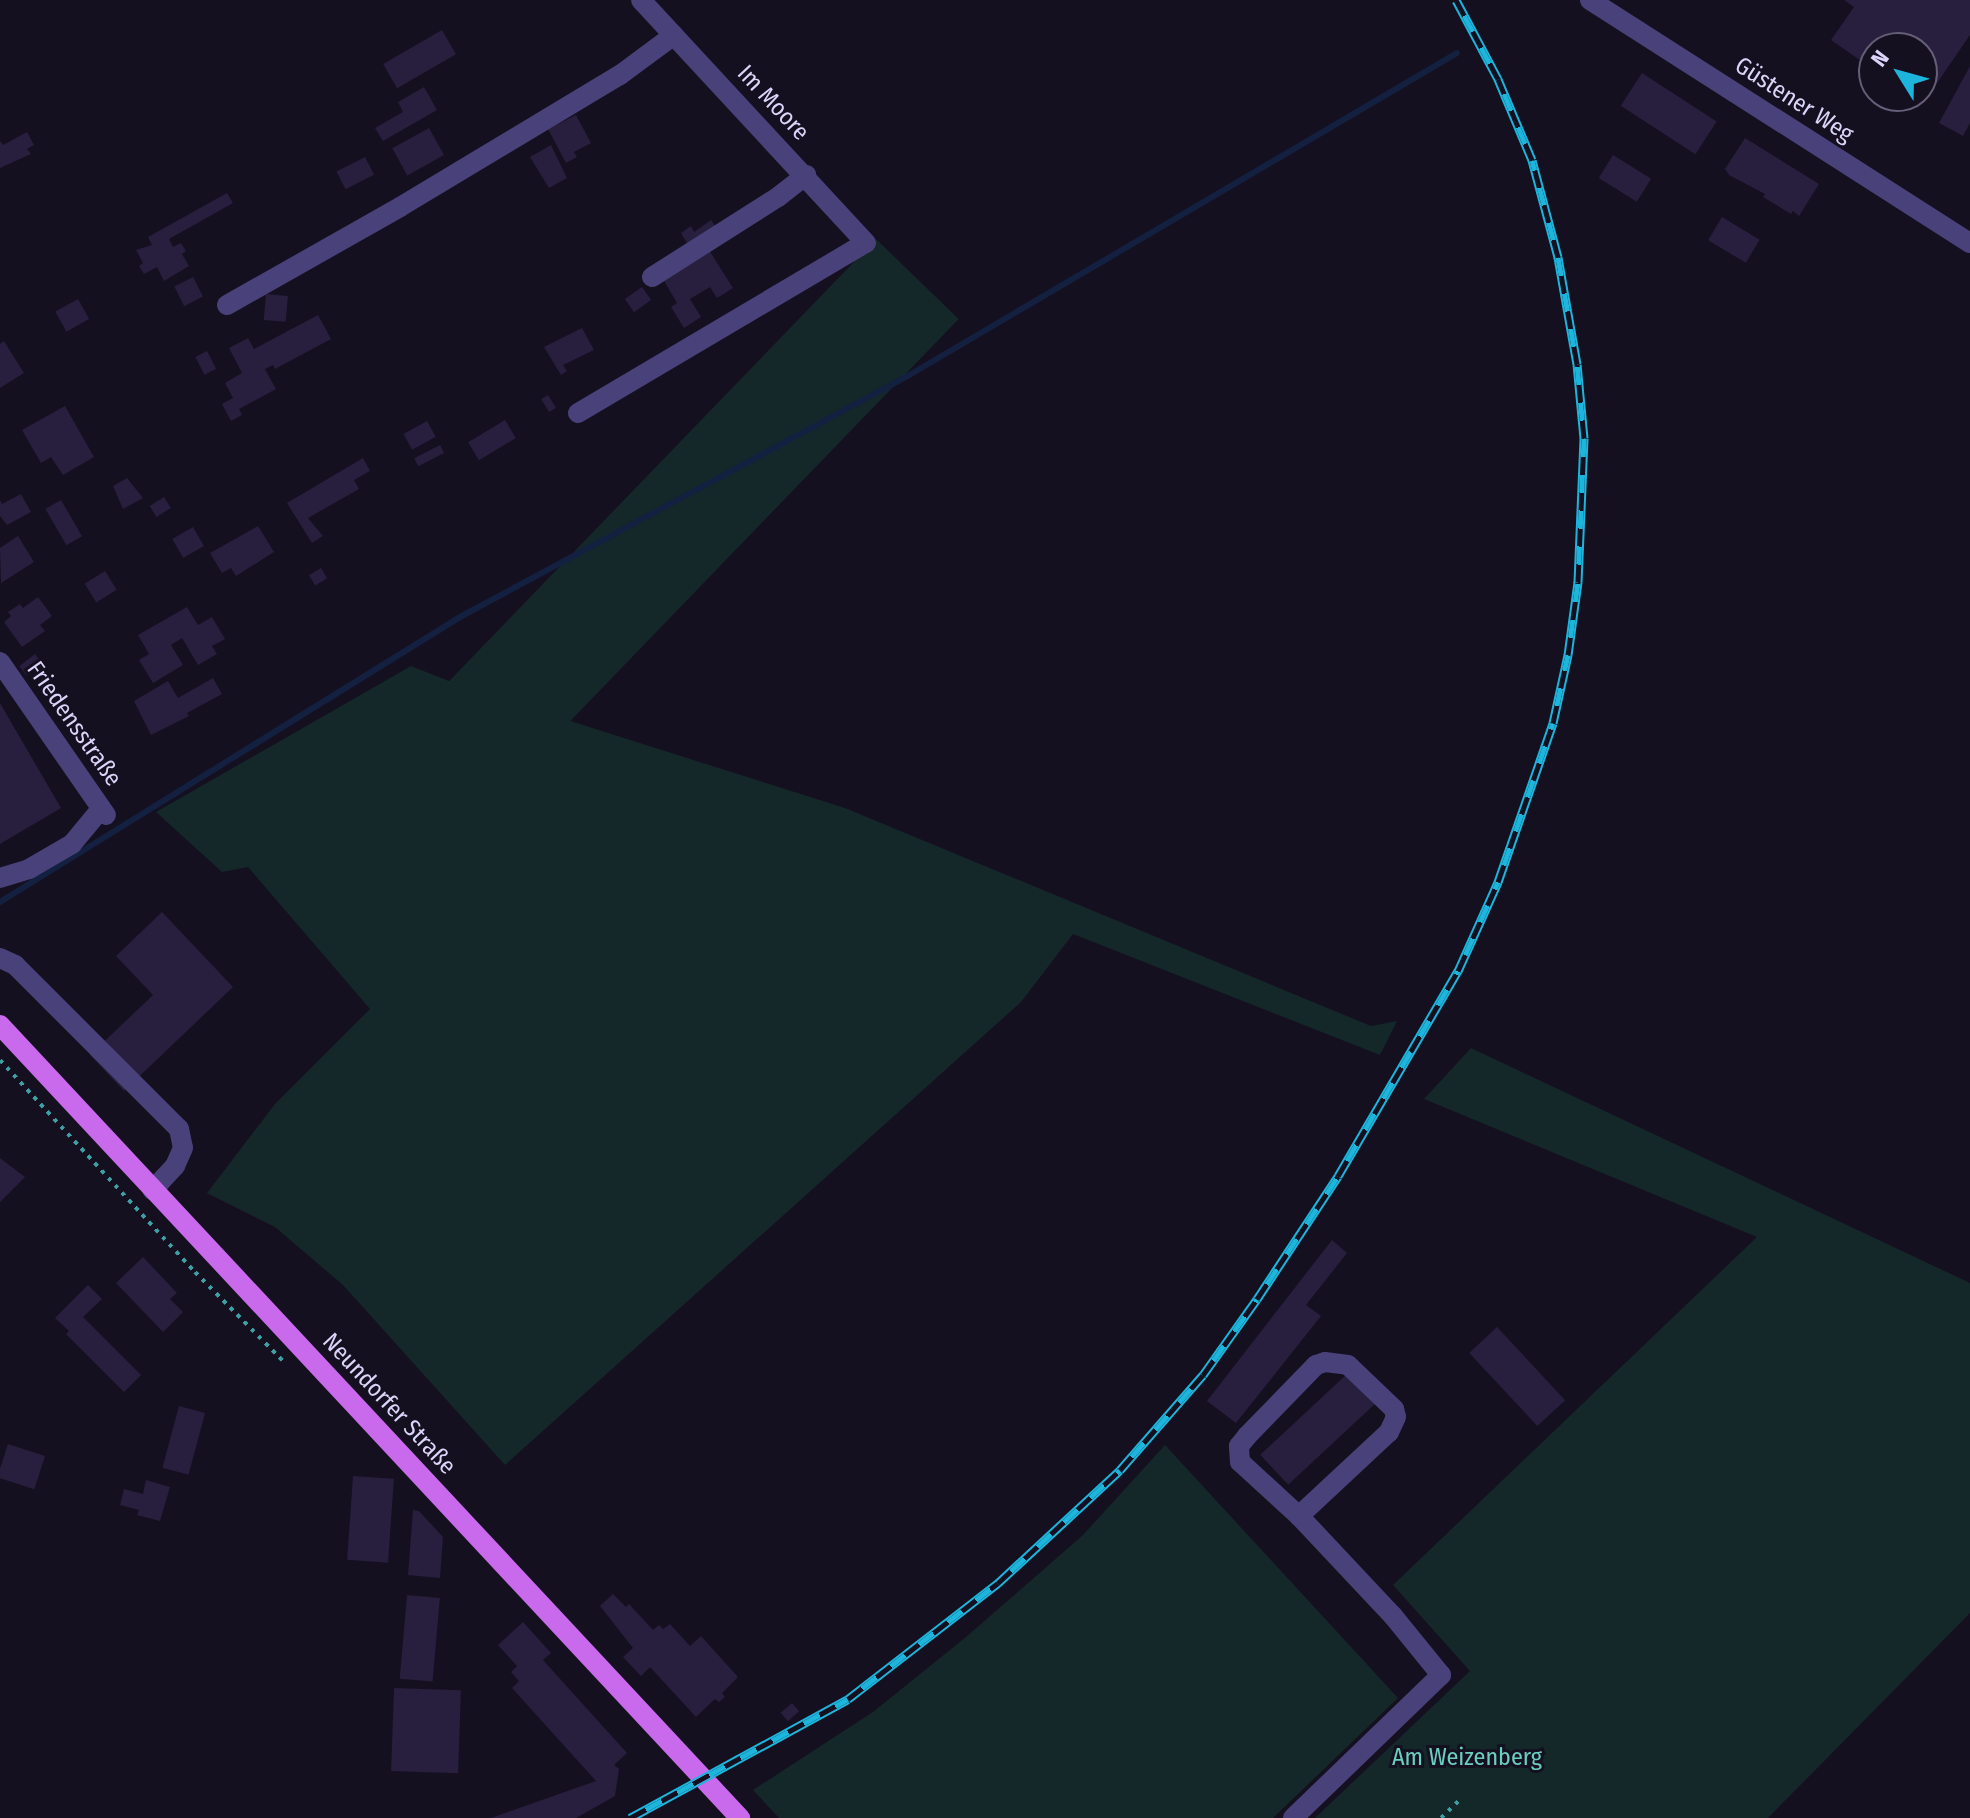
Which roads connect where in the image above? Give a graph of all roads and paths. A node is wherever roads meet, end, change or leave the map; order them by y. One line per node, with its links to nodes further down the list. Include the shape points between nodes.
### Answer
1 (641, 0): 3 (street, Im Moore)
2 (1590, 0): 5 (street, Güstener Weg)
3 (674, 35): 4 (street, Im Moore); 7 (street, via 620,75)
4 (806, 175): 6 (street); 8 (street, Im Moore, via 866,243)
5 (1970, 243)
6 (652, 277)
7 (227, 305)
8 (578, 413)
9 (0, 662): 10 (street, Friedensstraße, via 103,812 72,844 29,869)
10 (0, 878)
11 (0, 958): 13 (street, via 15,965 179,1129 183,1148)
12 (0, 1025): 13 (main road, Neundorfer Straße)
13 (153, 1190): 16 (main road, Neundorfer Straße)
14 (1299, 1516): 14 (street, via 1247,1471 1239,1446 1316,1365 1348,1365 1394,1409 1394,1424); 17 (street, via 1441,1675)
15 (1461, 1799): 18 (path)
16 (740, 1818)
17 (1293, 1818)
18 (1441, 1818)

